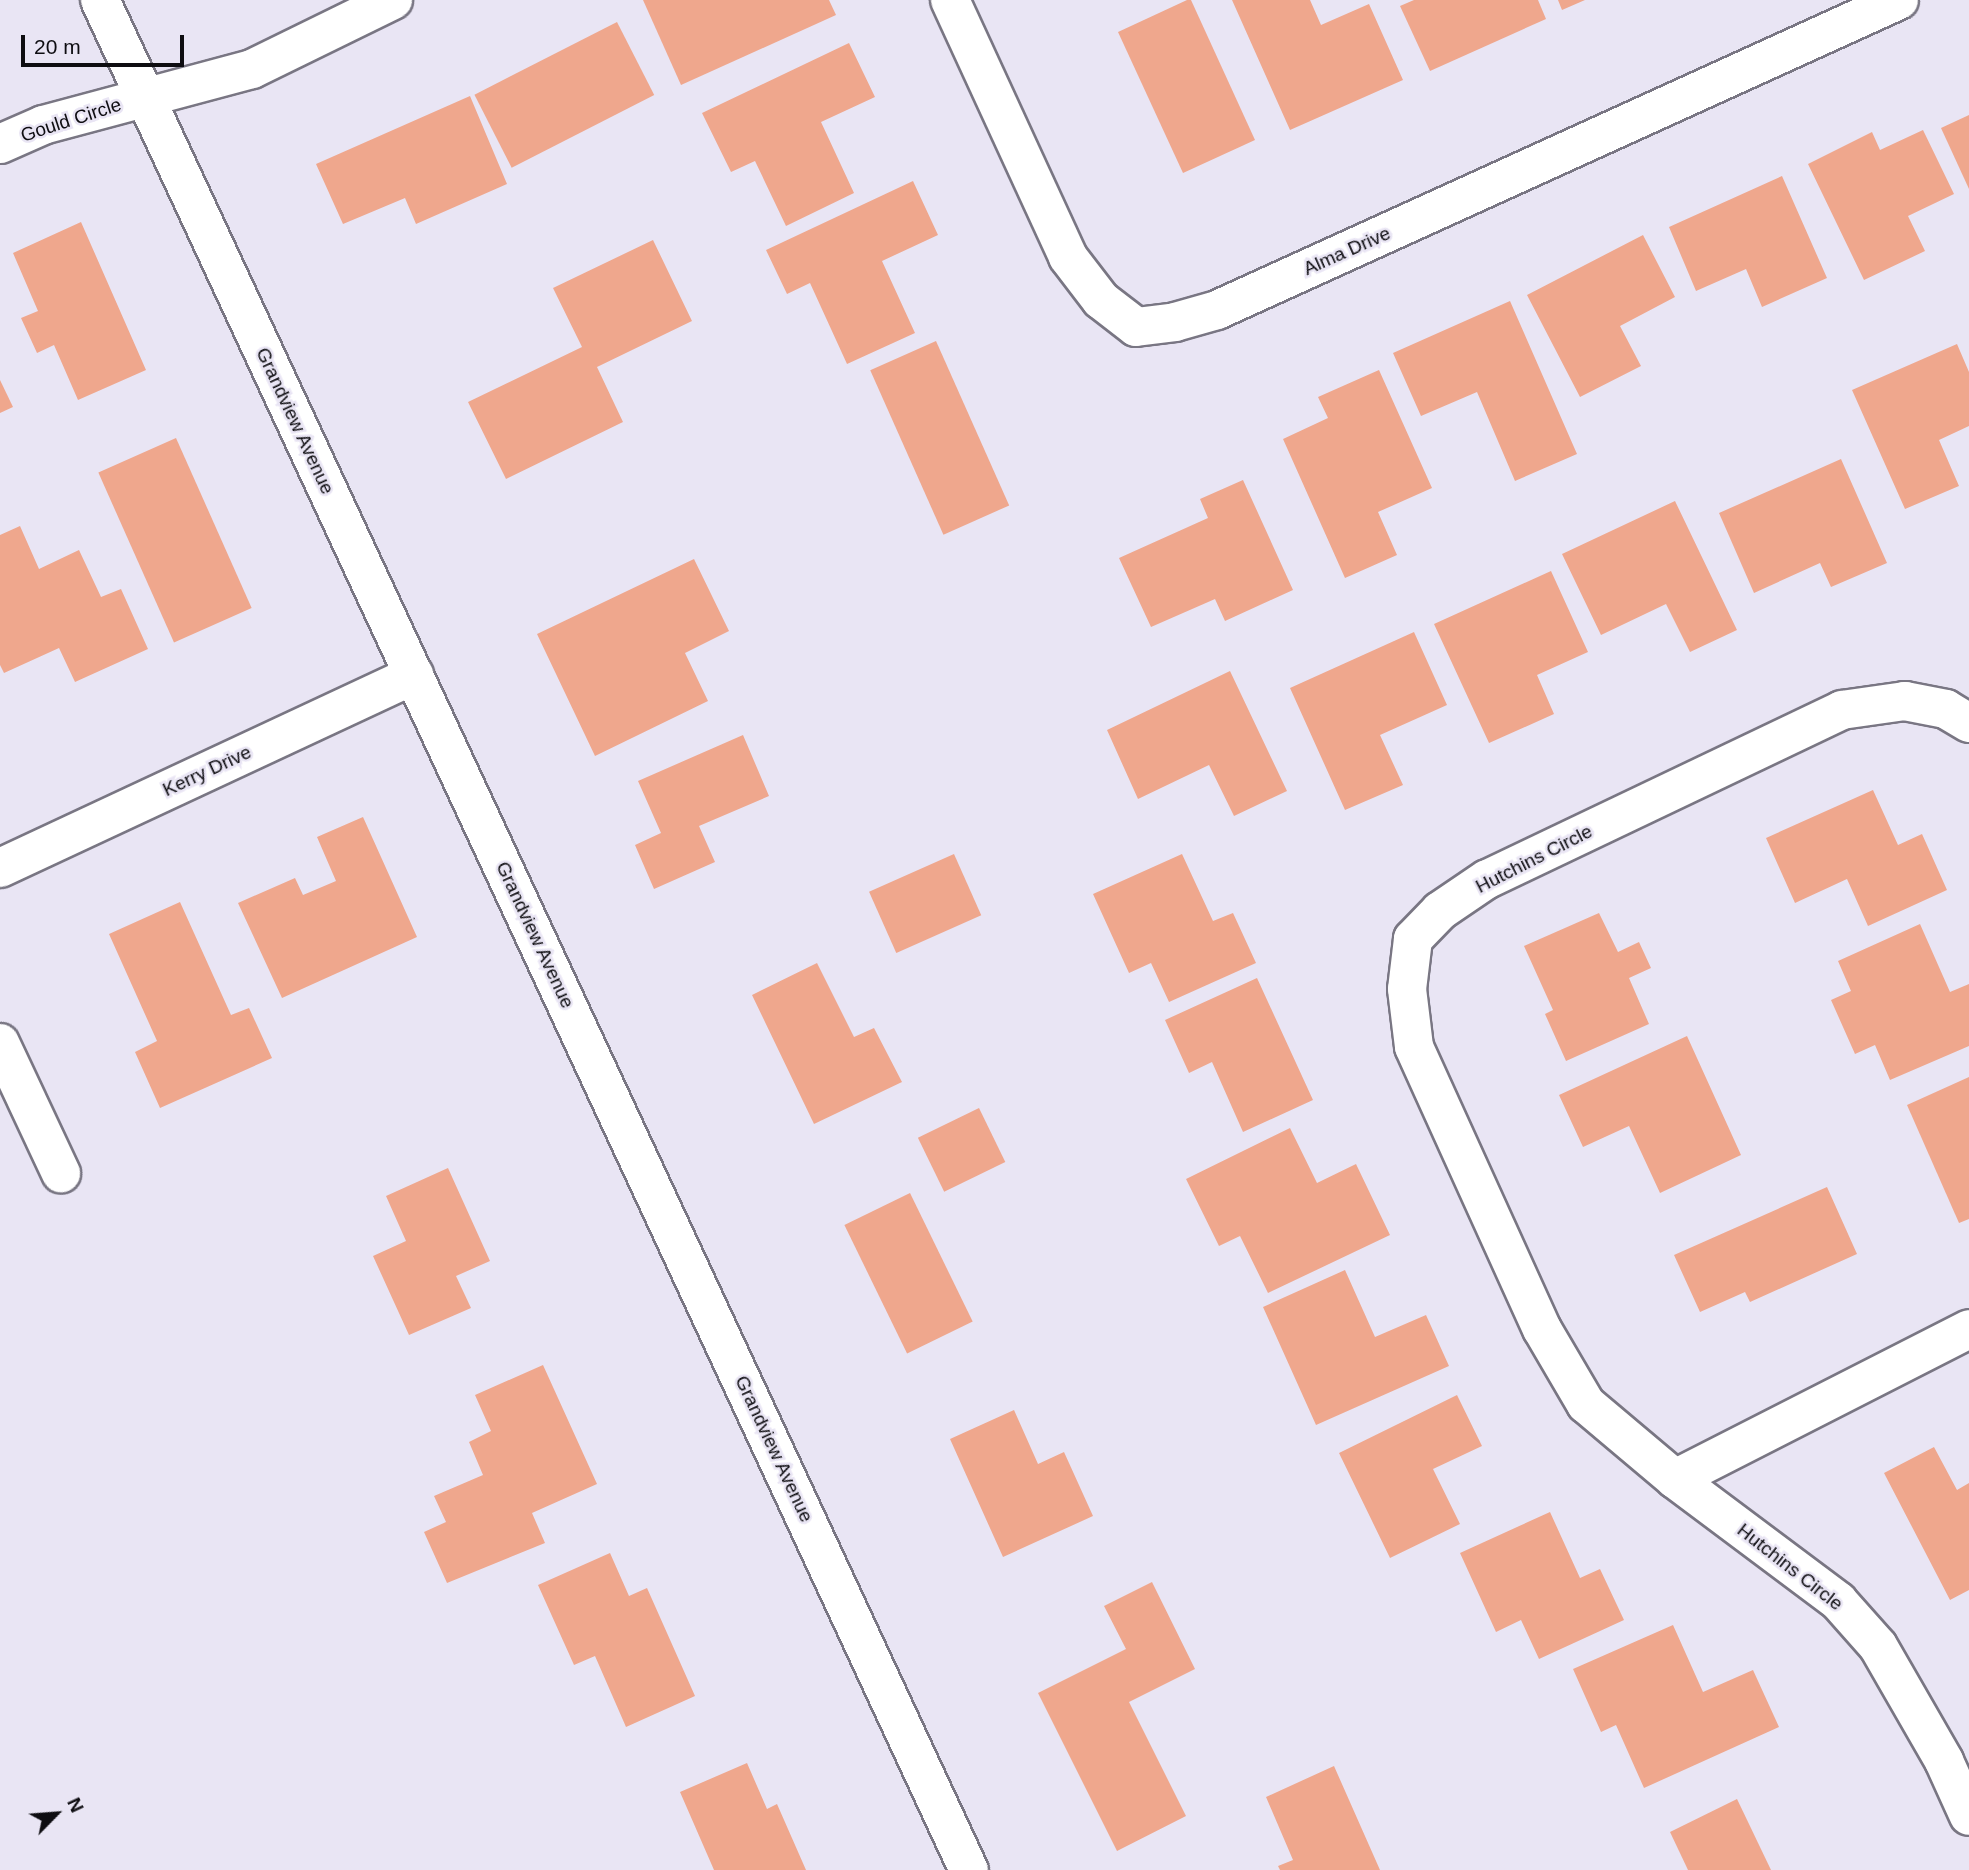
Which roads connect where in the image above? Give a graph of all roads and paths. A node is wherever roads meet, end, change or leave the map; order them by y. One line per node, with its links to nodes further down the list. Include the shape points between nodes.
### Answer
1 (100, 0): 5 (street, Grandview Avenue)
2 (393, 0): 5 (street, Gould Circle, via 252,69)
3 (950, 0): 4 (street, Alma Drive, via 1068,257 1101,300 1136,327 1217,310)
4 (1899, 0)
5 (143, 97): 6 (street, Gould Circle, via 43,125); 7 (street, Grandview Avenue)
6 (0, 144)
7 (414, 675): 9 (street, Kerry Drive); 15 (street, Grandview Avenue)
8 (1969, 723): 13 (street, Hutchins Circle, via 1946,709 1905,701 1842,710 1487,879 1440,911 1413,939 1407,989 1414,1047 1542,1329 1586,1404)
9 (0, 868)
10 (0, 1044): 11 (street)
11 (61, 1173)
12 (1969, 1329): 13 (street)
13 (1675, 1479): 14 (street, Hutchins Circle, via 1838,1601 1878,1646 1944,1761)
14 (1969, 1816)
15 (969, 1870)

